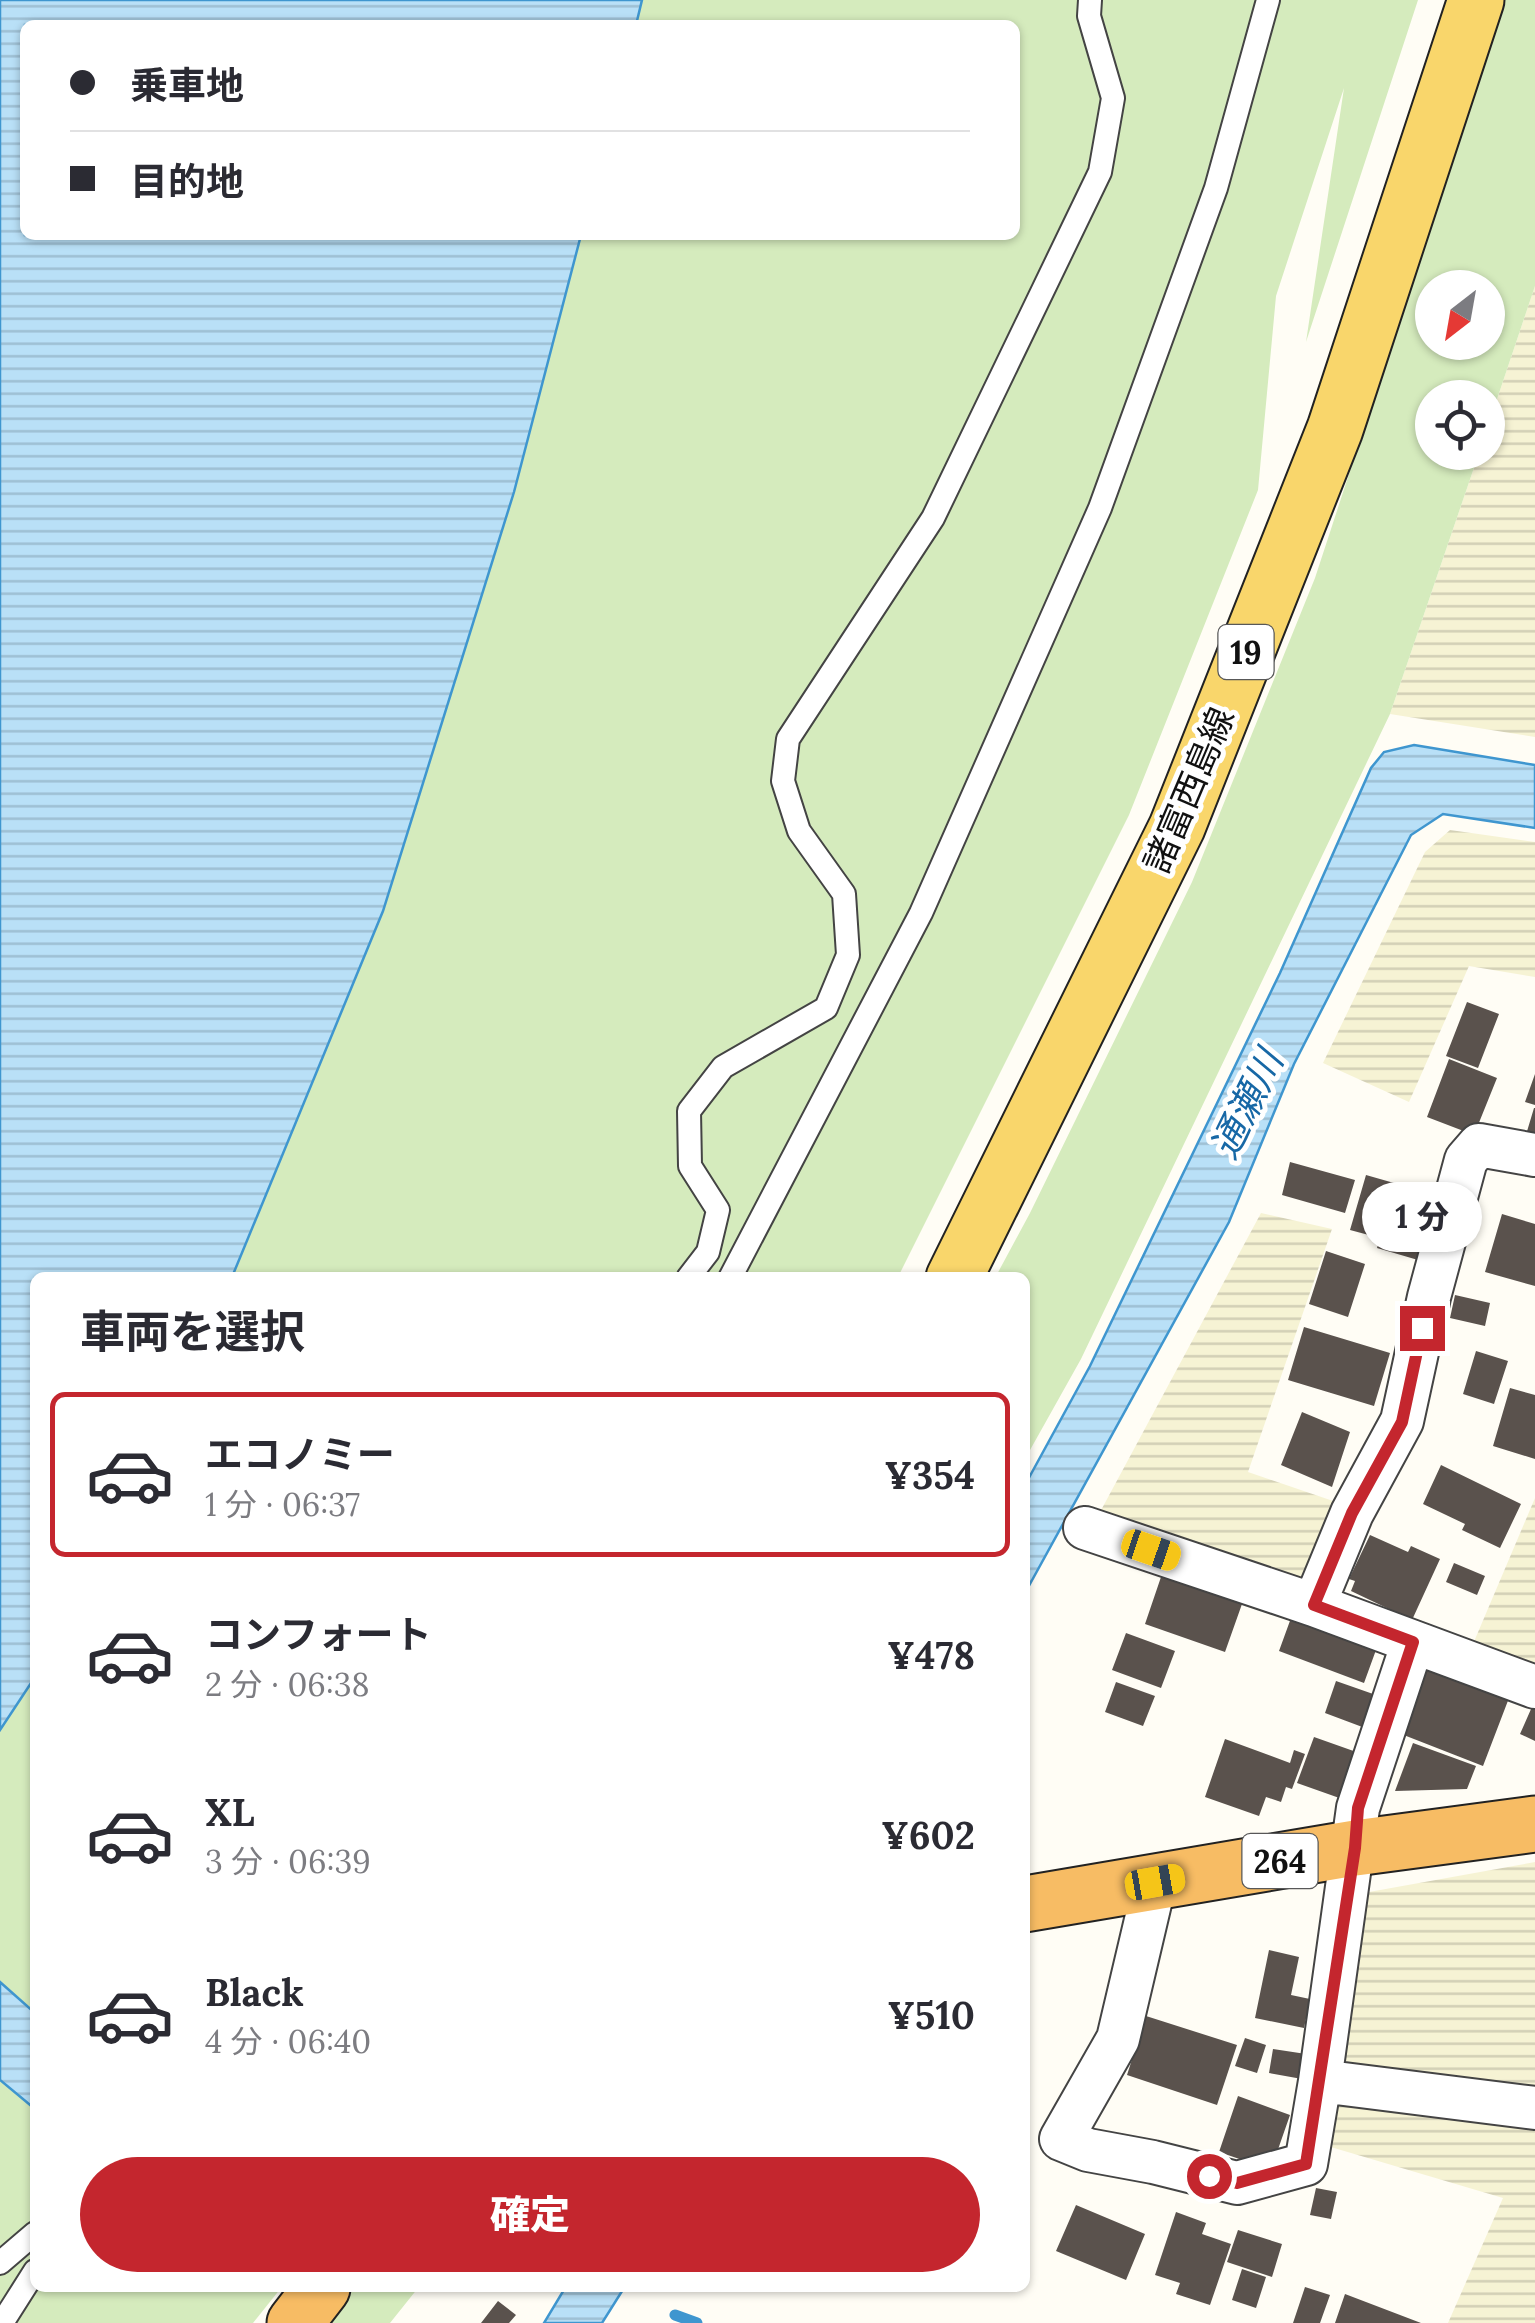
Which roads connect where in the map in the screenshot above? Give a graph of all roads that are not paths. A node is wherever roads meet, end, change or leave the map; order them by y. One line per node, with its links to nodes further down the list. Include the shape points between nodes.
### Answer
1 (1090, 0): 5 (lane, via 1113,98 1100,172 933,518 788,740 783,781 799,831 844,894 848,955 826,1008 722,1067 689,1111 690,1166 718,1210 708,1252)
2 (1268, 0): 6 (lane, via 1216,188 1100,508 921,913)
3 (1476, 0): 7 (main road, 諸富西島線 / 19, via 1335,428 1177,827)
4 (1535, 1155): 9 (street, via 1479,1145 1466,1160 1402,1422 1352,1513)
5 (693, 1272)
6 (733, 1272)
7 (957, 1272)
8 (1085, 1528): 9 (street)
9 (1314, 1605): 10 (street)
10 (1413, 1642): 11 (street); 13 (street, via 1358,1808)
11 (1535, 1687)
12 (1535, 1824): 13 (highway, 264)
13 (1355, 1848): 14 (highway, 264); 16 (street)
14 (1155, 1882): 15 (highway, 264); 16 (street, via 1118,2039 1062,2139 1237,2183 1306,2164)
15 (1030, 1903)
16 (1320, 2080): 17 (street)
17 (1535, 2108)
18 (30, 2237): 19 (lane)
19 (0, 2264)
20 (30, 2279): 22 (lane)
21 (319, 2292): 23 (highway)
22 (2, 2323)
23 (295, 2323)

